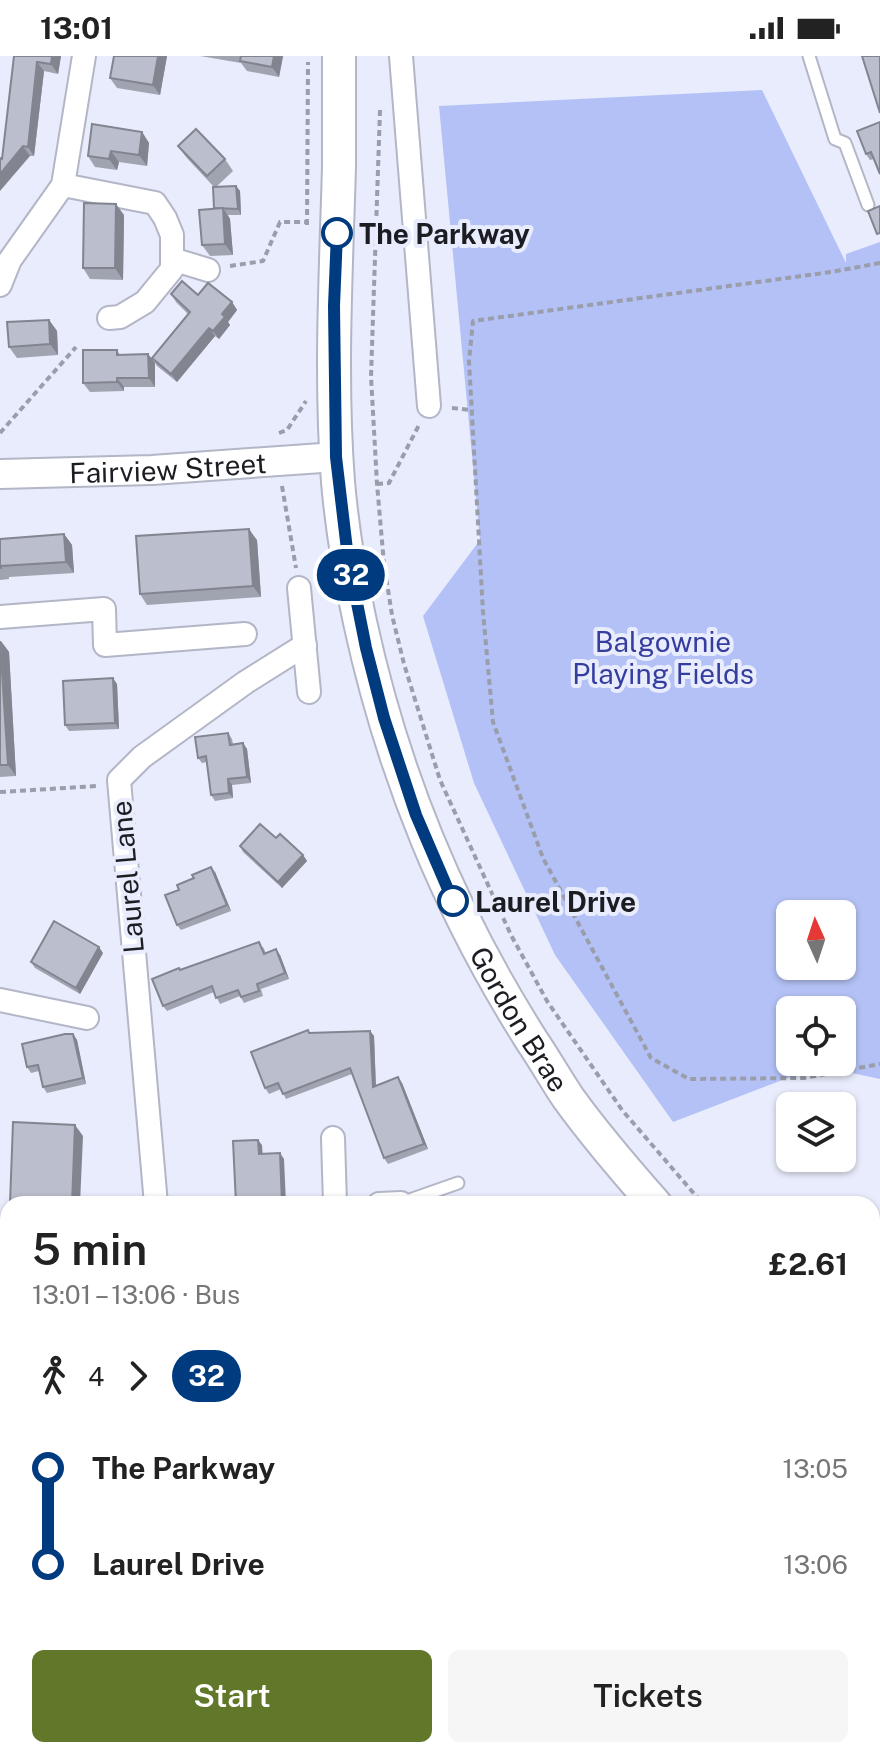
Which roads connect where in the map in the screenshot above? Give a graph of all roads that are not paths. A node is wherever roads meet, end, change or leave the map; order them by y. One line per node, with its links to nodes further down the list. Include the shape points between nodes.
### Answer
1 (84, 56): 5 (street)
2 (339, 56): 12 (main road, Gordon Brae)
3 (401, 56): 11 (street)
4 (809, 56): 6 (lane, via 835,139 845,143)
5 (63, 185): 7 (street, via 155,203 172,235); 9 (street, via 10,260)
6 (868, 205)
7 (172, 259): 8 (street); 10 (street, via 172,269 145,302)
8 (208, 270)
9 (0, 285)
10 (109, 318)
11 (429, 406)
12 (336, 457): 13 (street, Fairview Street); 26 (main road, Gordon Brae, via 366,648 416,815 471,938 539,1052 584,1118)
13 (0, 474)
14 (299, 588): 17 (street)
15 (0, 617): 16 (street, via 104,609 105,645)
16 (245, 634)
17 (305, 645): 18 (street); 23 (street, Laurel Lane, via 168,738 119,780)
18 (309, 692)
19 (0, 1000): 20 (street)
20 (87, 1018)
21 (333, 1138): 24 (street)
22 (458, 1183): 25 (lane)
23 (155, 1196)
24 (335, 1196)
25 (421, 1196)
26 (648, 1196)

